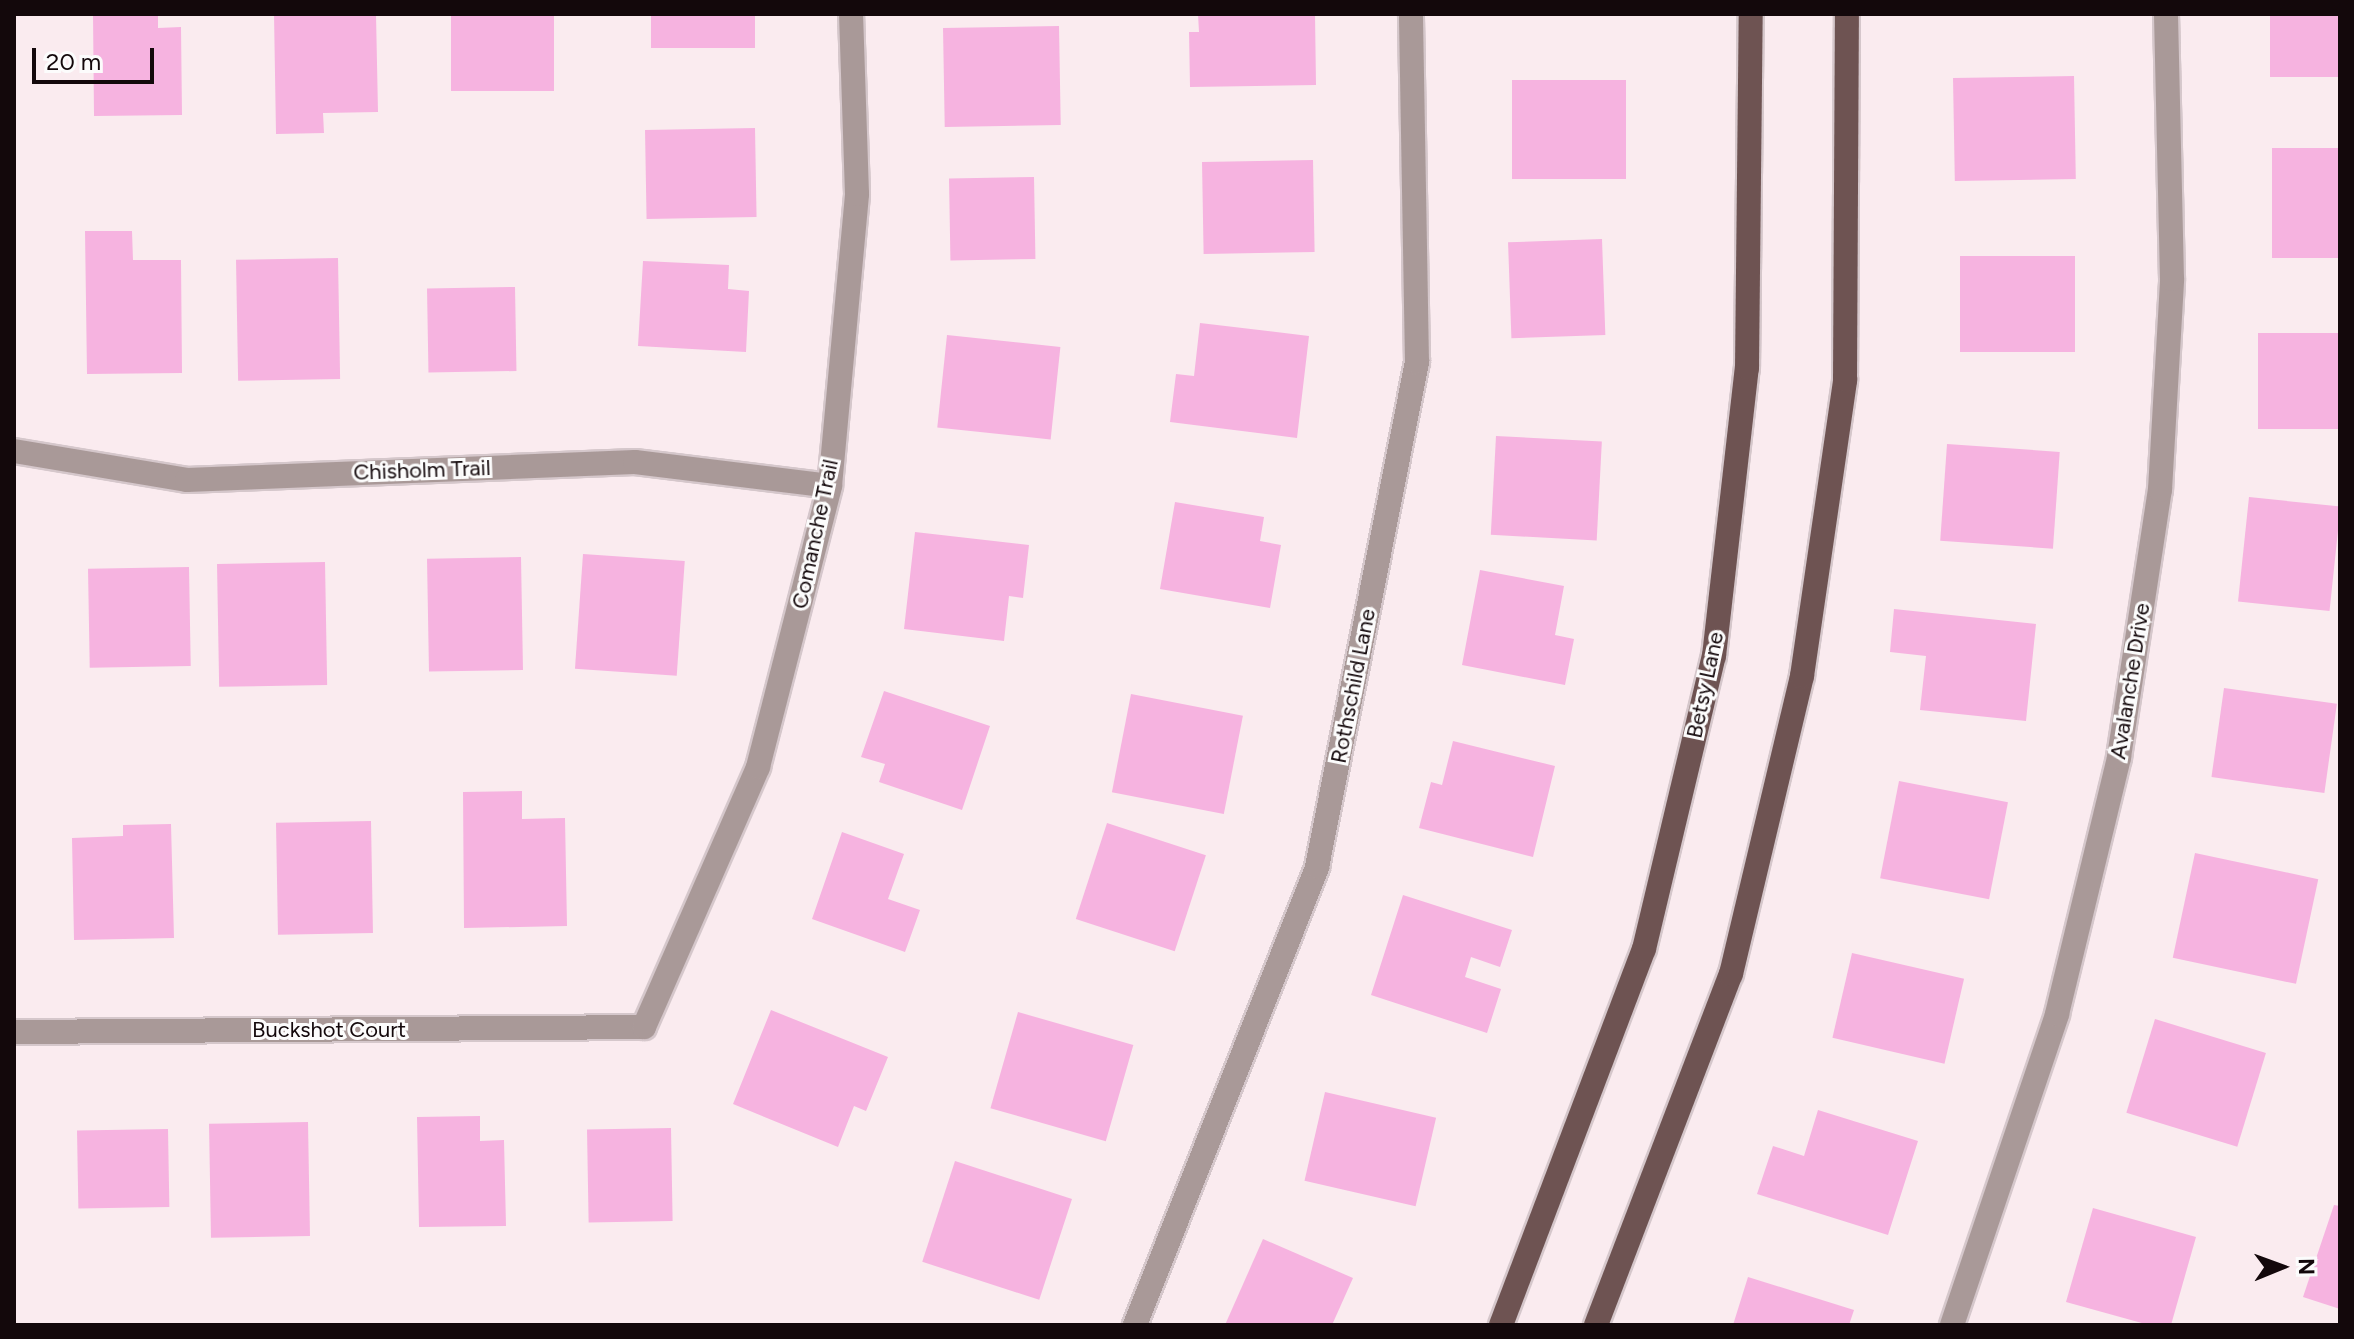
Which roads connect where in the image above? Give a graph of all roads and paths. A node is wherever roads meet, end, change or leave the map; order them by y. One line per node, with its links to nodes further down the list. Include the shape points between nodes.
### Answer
1 (851, 14): 7 (street, Comanche Trail, via 857,194)
2 (1411, 14): 10 (street, Rothschild Lane, via 1417,362 1317,867)
3 (1751, 14): 11 (main road, Betsy Lane, via 1747,368 1714,656 1644,949)
4 (1847, 14): 12 (main road, via 1845,380 1802,676 1731,974)
5 (2166, 14): 13 (street, Avalanche Drive, via 2172,279 2160,490 2119,757 2057,1014)
6 (14, 451): 7 (street, Chisholm Trail, via 187,480 635,462)
7 (830, 486): 8 (street, Comanche Trail, via 758,767)
8 (644, 1027): 9 (street, Buckshot Court)
9 (14, 1032)
10 (1135, 1325)
11 (1501, 1325)
12 (1596, 1325)
13 (1952, 1325)

